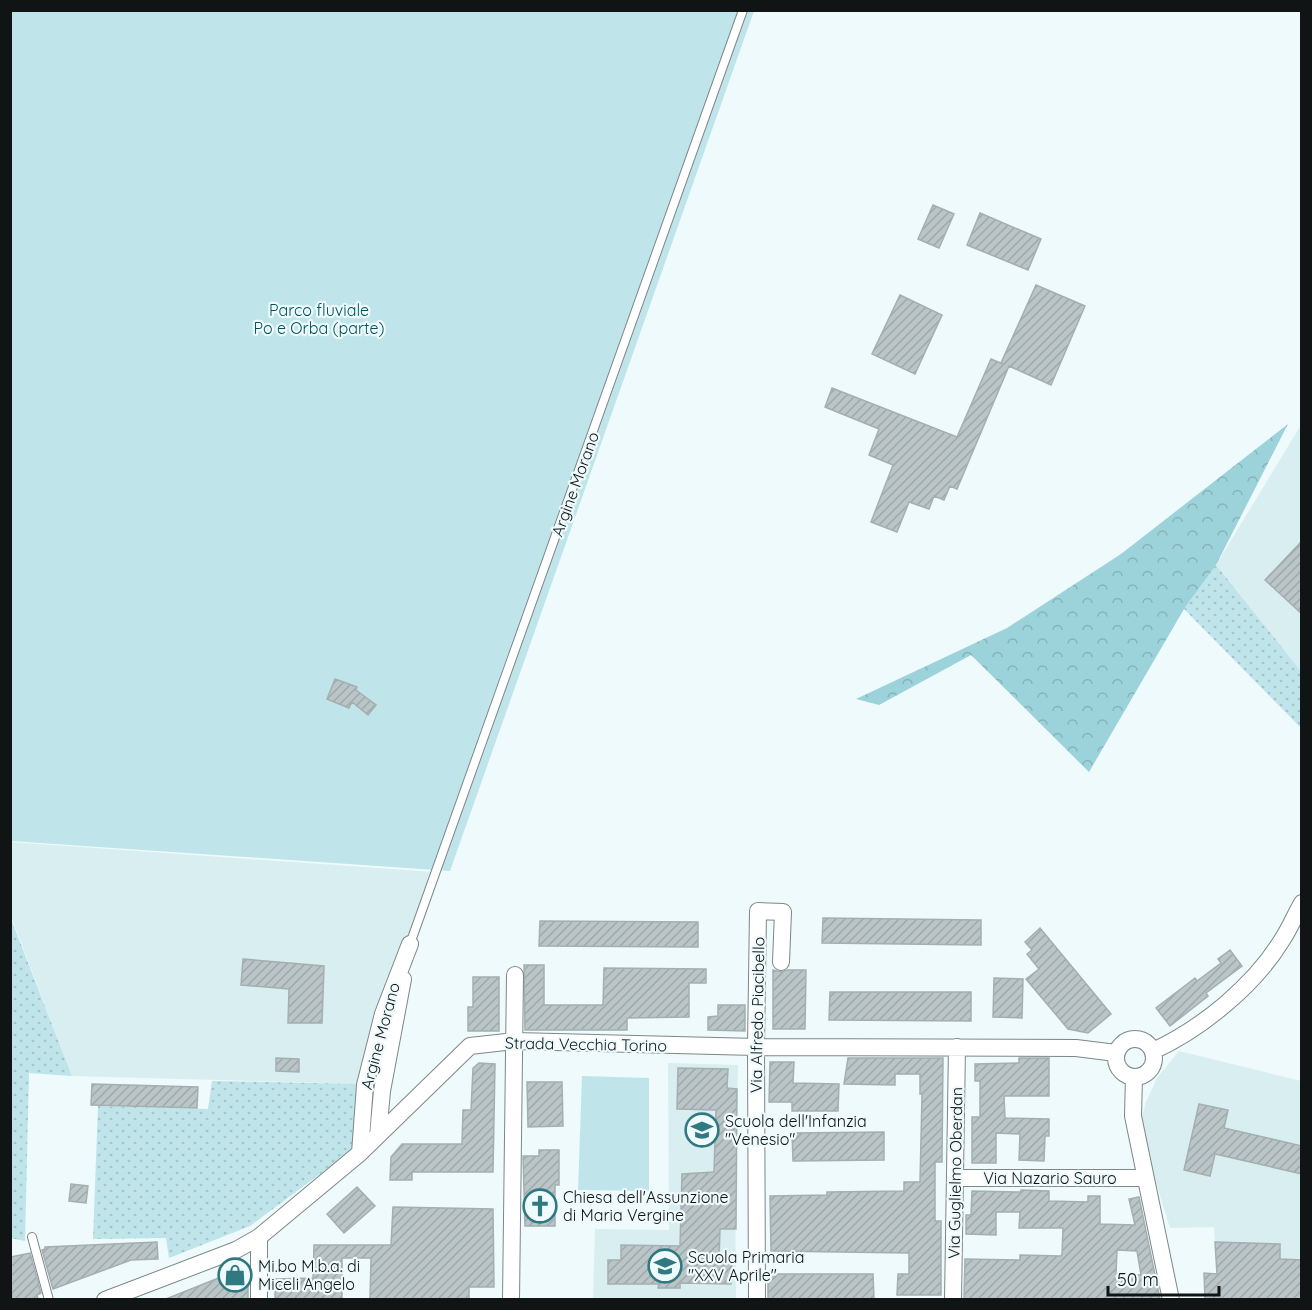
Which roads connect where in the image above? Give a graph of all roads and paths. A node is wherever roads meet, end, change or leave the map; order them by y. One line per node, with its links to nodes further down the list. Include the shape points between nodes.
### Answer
1 (743, 10): 3 (lane, Argine Morano)
2 (1302, 903): 9 (street, via 1283,939 1251,981 1177,1040)
3 (408, 950): 12 (street, Argine Morano); 13 (street, Argine Morano, via 383,1014 364,1085)
4 (781, 962): 7 (street, Via Alfredo Piacibello, via 783,912 758,911)
5 (515, 975): 6 (street)
6 (515, 1041): 7 (street, Strada Vecchia Torino); 12 (street, Strada Vecchia Torino, via 470,1046); 21 (street)
7 (756, 1047): 8 (street, Strada Vecchia Torino); 22 (street, Via Alfredo Piacibello)
8 (957, 1047): 10 (street, Strada Vecchia Torino, via 1076,1048); 14 (street, Via Guglielmo Oberdan)
9 (1153, 1051): 10 (street, via 1145,1042 1134,1039 1123,1043); 11 (street, via 1150,1069)
10 (1116, 1053): 11 (street, via 1119,1069)
11 (1134, 1077): 15 (street, via 1133,1116)
12 (378, 1135): 13 (street, Strada Vecchia Torino)
13 (360, 1153): 17 (street, Strada Vecchia Torino)
14 (955, 1178): 15 (street, Via Nazario Sauro); 23 (street, Via Guglielmo Oberdan)
15 (1145, 1178): 24 (street)
16 (32, 1237): 18 (lane)
17 (259, 1237): 19 (street, Strada Vecchia Torino, via 236,1250); 20 (street)
18 (48, 1299)
19 (105, 1299)
20 (259, 1299)
21 (511, 1299)
22 (757, 1299)
23 (953, 1299)
24 (1171, 1299)

